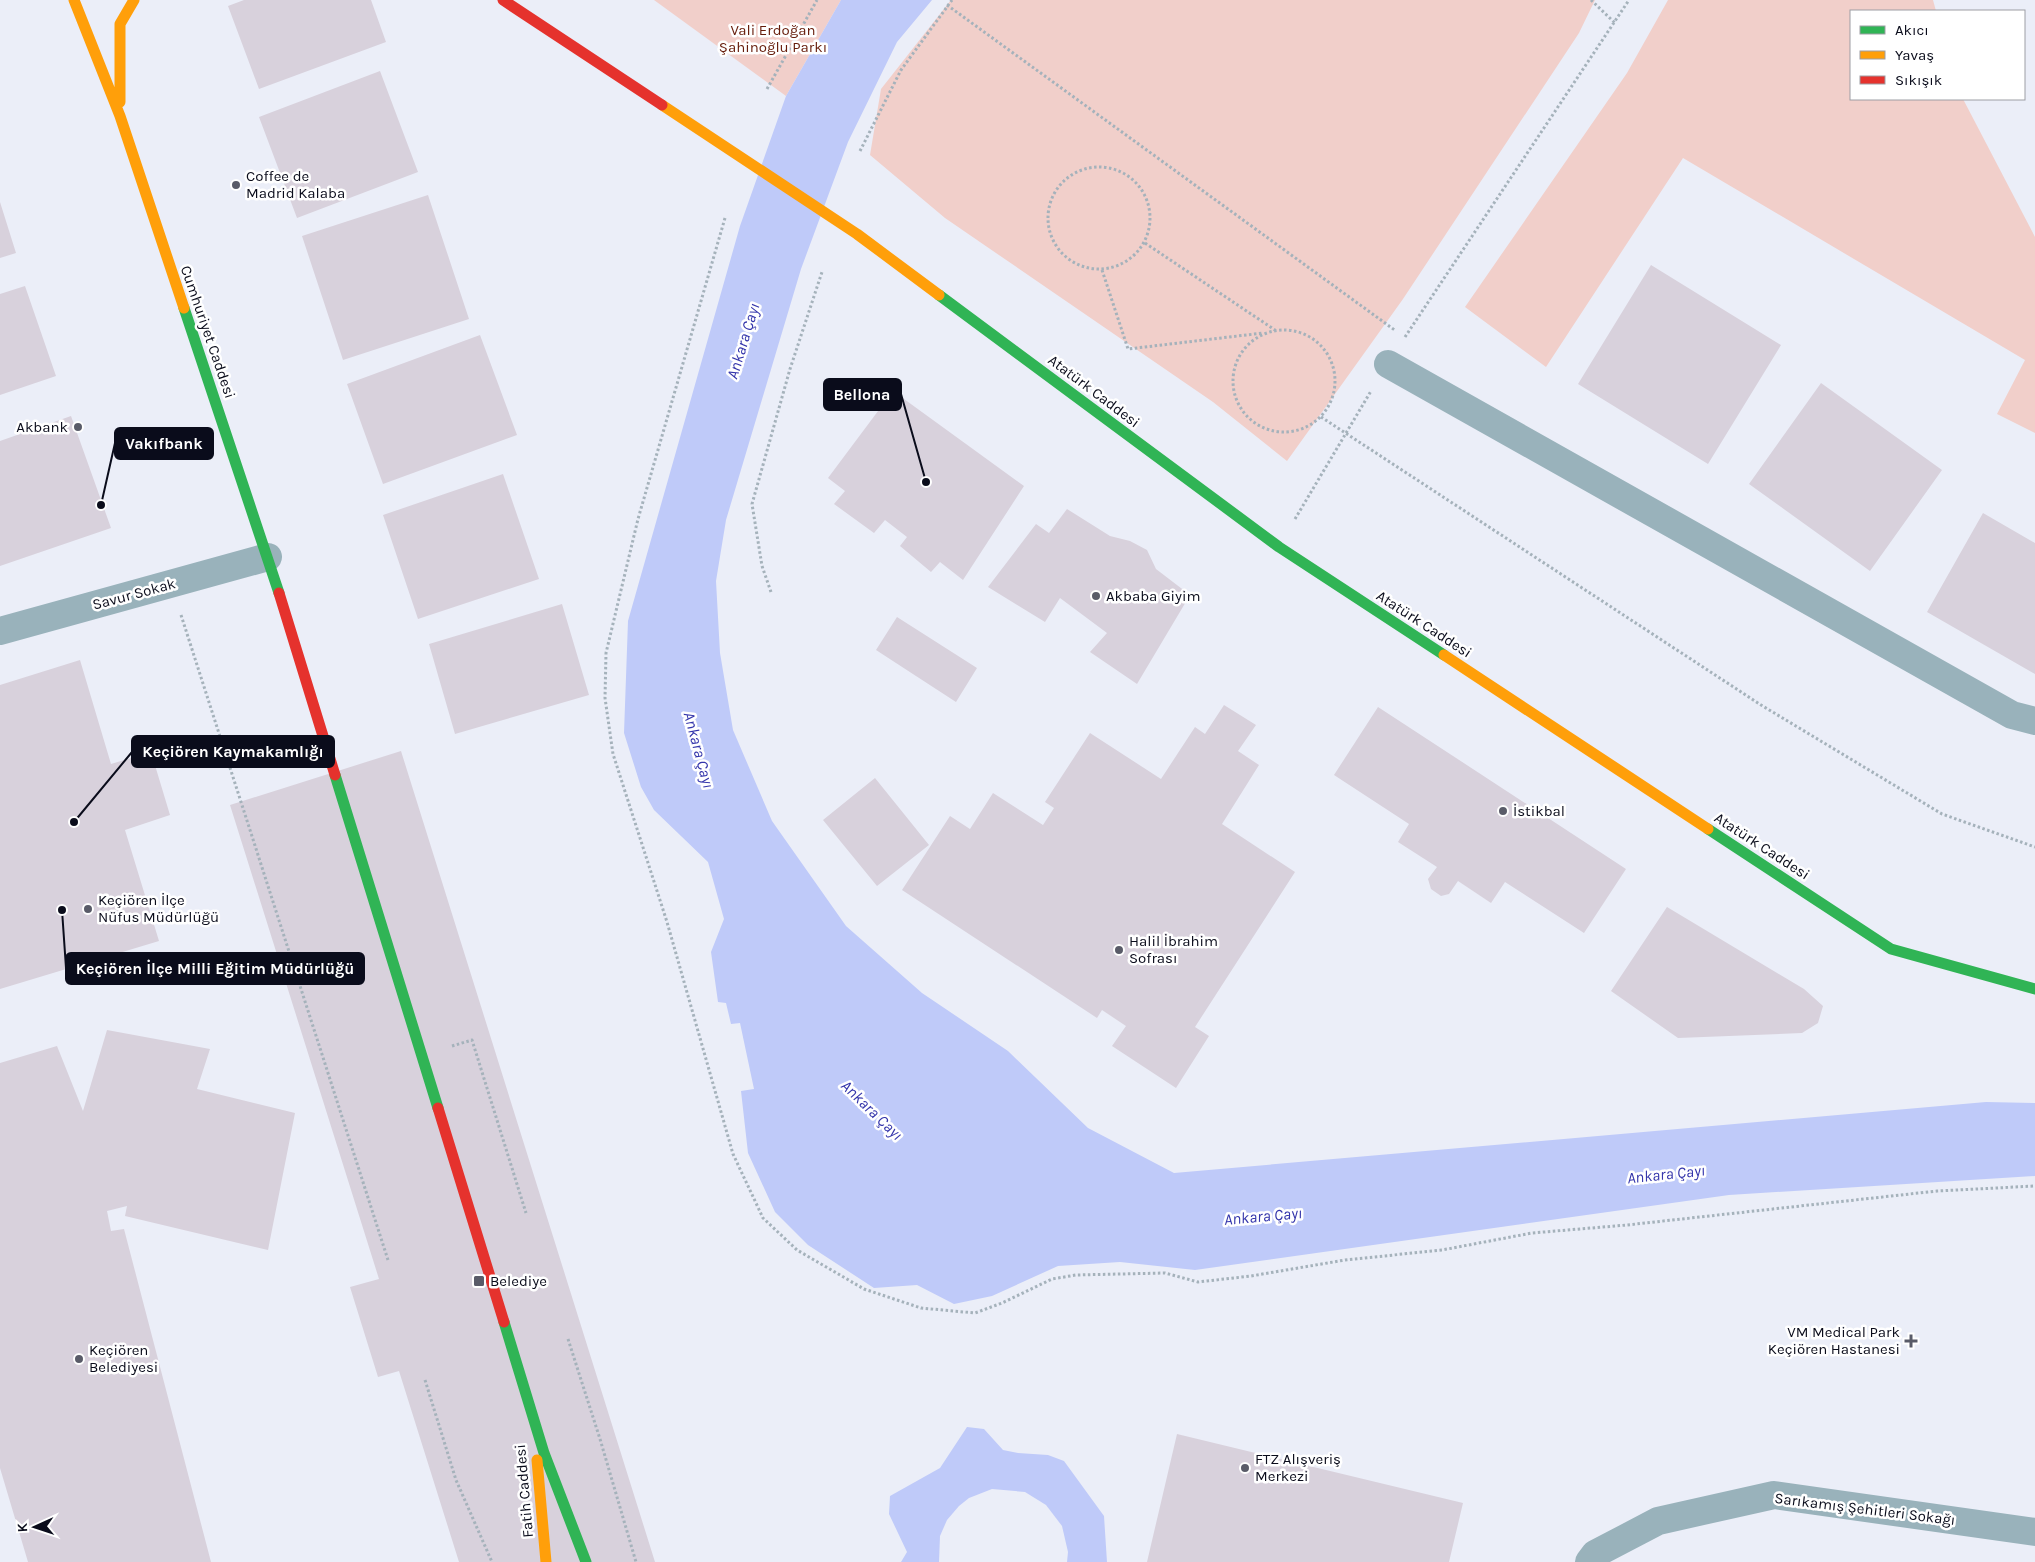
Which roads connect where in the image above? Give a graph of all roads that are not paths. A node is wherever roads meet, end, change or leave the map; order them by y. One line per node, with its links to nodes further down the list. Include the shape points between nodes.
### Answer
1 (74, 0): 4 (main road, Cumhuriyet Caddesi)
2 (134, 0): 4 (main road, via 120,24)
3 (503, 0): 9 (main road, Atatürk Caddesi, via 832,217 1279,547 1891,949)
4 (120, 116): 6 (main road, Cumhuriyet Caddesi)
5 (1388, 364): 8 (street, via 2012,715)
6 (268, 557): 7 (street, Savur Sokak); 10 (main road, Cumhuriyet Caddesi)
7 (0, 631)
8 (2035, 721)
9 (2035, 989)
10 (533, 1418): 12 (main road, Fatih Caddesi); 13 (main road)
11 (2035, 1532): 14 (street, Sarıkamış Şehitleri Sokağı, via 1774,1495 1658,1521 1596,1554)
12 (546, 1562)
13 (586, 1562)
14 (1589, 1562)

